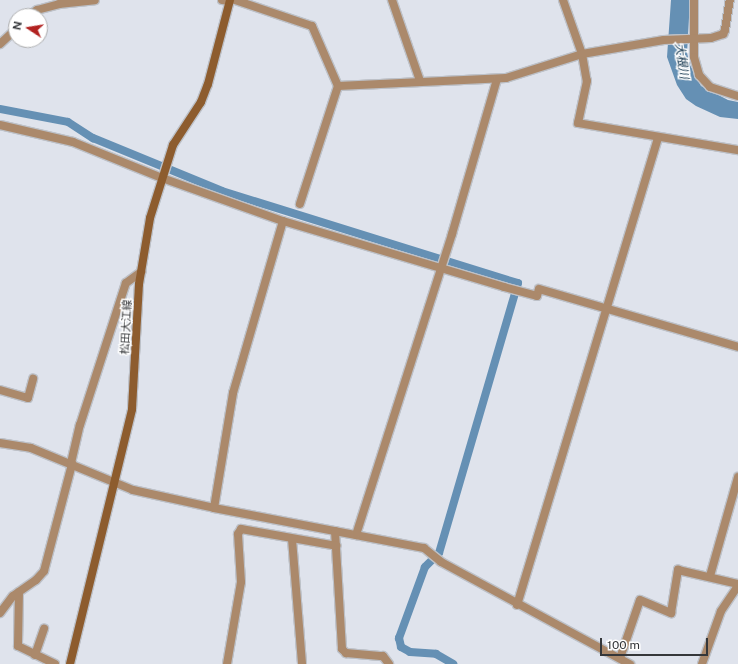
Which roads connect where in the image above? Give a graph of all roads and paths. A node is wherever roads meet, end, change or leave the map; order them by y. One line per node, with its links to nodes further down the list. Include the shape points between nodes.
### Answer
1 (95, 0): 7 (street)
2 (229, 0): 14 (street, via 312,26); 19 (main road, 松田大江線, via 208,84 201,102 173,145)
3 (392, 0): 13 (street)
4 (563, 0): 11 (street)
5 (694, 0): 9 (street)
6 (730, 0): 9 (street, via 723,34)
7 (44, 8)
8 (8, 36): 10 (street)
9 (693, 39): 11 (street, via 664,40); 15 (street, via 699,75 710,87)
10 (0, 44)
11 (582, 54): 12 (street); 17 (street, via 587,80 578,123)
12 (497, 79): 13 (street); 22 (street)
13 (420, 81): 14 (street)
14 (338, 86): 20 (street)
15 (738, 96)
16 (0, 125): 19 (street, via 73,142)
17 (658, 138): 18 (street); 24 (street)
18 (738, 150)
19 (163, 177): 21 (street); 23 (main road, 松田大江線, via 150,218)
20 (300, 204)
21 (283, 221): 22 (street); 32 (street, via 233,393)
22 (440, 268): 24 (street, via 537,296 539,289); 34 (street)
23 (140, 272): 29 (street, via 126,283); 31 (main road, 松田大江線, via 132,409)
24 (607, 308): 25 (street); 40 (street)
25 (738, 347)
26 (33, 379): 27 (street, via 28,398)
27 (0, 390)
28 (0, 443): 29 (street, via 32,448)
29 (72, 463): 31 (street); 39 (street, via 44,571)
30 (738, 477): 37 (street)
31 (115, 484): 32 (street); 46 (main road, 松田大江線)
32 (214, 508): 33 (street)
33 (335, 531): 34 (street); 36 (street)
34 (356, 535): 40 (street, via 424,548 441,562)
35 (292, 539): 36 (street); 47 (street, via 241,530 238,534 241,582); 48 (street)
36 (337, 546): 49 (street, via 342,649 346,653 383,656)
37 (710, 576): 38 (street); 44 (street, via 678,570 671,613 640,600)
38 (738, 585): 50 (street, via 721,611)
39 (19, 592): 41 (street); 43 (street, via 18,646)
40 (517, 605): 44 (street)
41 (0, 613)
42 (44, 629): 43 (street)
43 (35, 655): 45 (street)
44 (624, 662)
45 (55, 664)
46 (70, 664)
47 (227, 664)
48 (302, 664)
49 (388, 664)
50 (702, 664)

